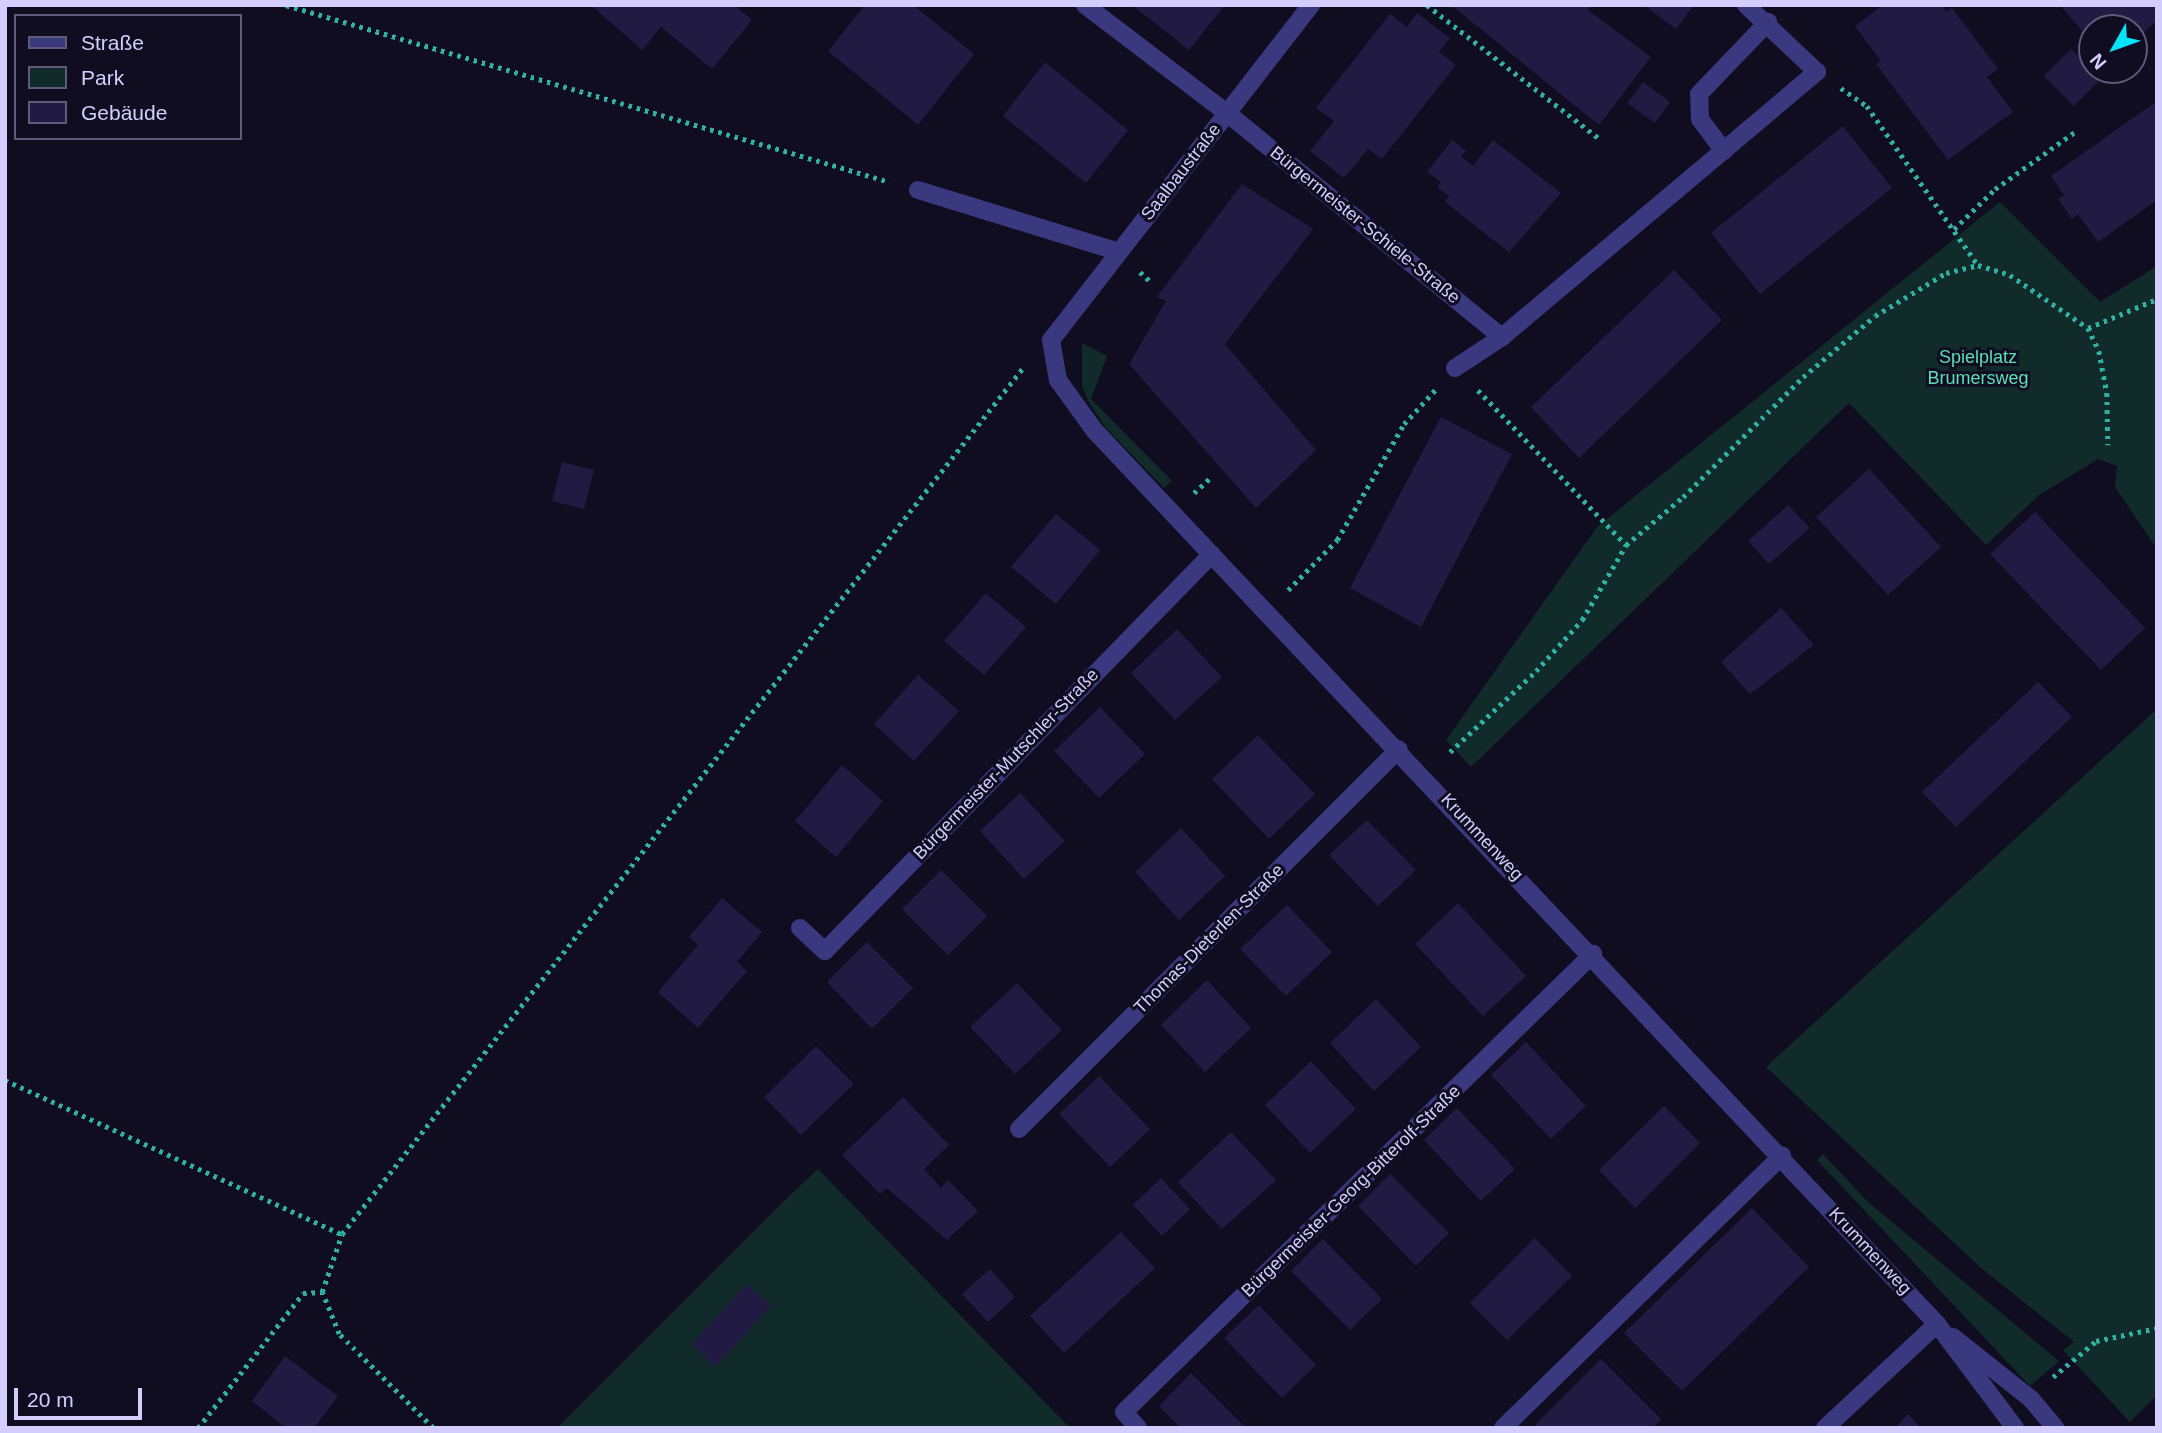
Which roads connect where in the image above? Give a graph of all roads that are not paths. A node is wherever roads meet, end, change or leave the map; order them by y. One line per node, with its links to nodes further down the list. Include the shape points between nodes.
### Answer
1 (1085, 5): 5 (street, Bürgermeister-Schiele-Straße)
2 (1311, 5): 5 (street, Saalbaustraße)
3 (1746, 5): 4 (street)
4 (1768, 22): 6 (street, via 1699,94 1700,119); 6 (street, via 1818,72)
5 (1227, 113): 8 (street, Saalbaustraße); 9 (street, Bürgermeister-Schiele-Straße)
6 (1724, 151): 9 (street)
7 (918, 190): 8 (street)
8 (1119, 252): 10 (street, Saalbaustraße)
9 (1502, 337): 11 (street)
10 (1051, 340): 12 (street, Krummenweg, via 1058,380 1094,430)
11 (1455, 368)
12 (1212, 554): 13 (street, Krummenweg); 14 (street, Bürgermeister-Mutschler-Straße, via 825,951)
13 (1399, 749): 15 (street, Krummenweg); 16 (street, Thomas-Dieterlen-Straße)
14 (800, 928)
15 (1593, 954): 17 (street, Krummenweg); 19 (street, Bürgermeister-Georg-Bitterolf-Straße, via 1124,1412)
16 (1019, 1129)
17 (1782, 1156): 18 (street, Krummenweg); 20 (street)
18 (1937, 1324): 21 (street); 22 (street, Krummenweg); 23 (street, Krummenweg, via 2031,1399)
19 (1138, 1428)
20 (1503, 1428)
21 (1825, 1428)
22 (2015, 1428)
23 (2055, 1428)

